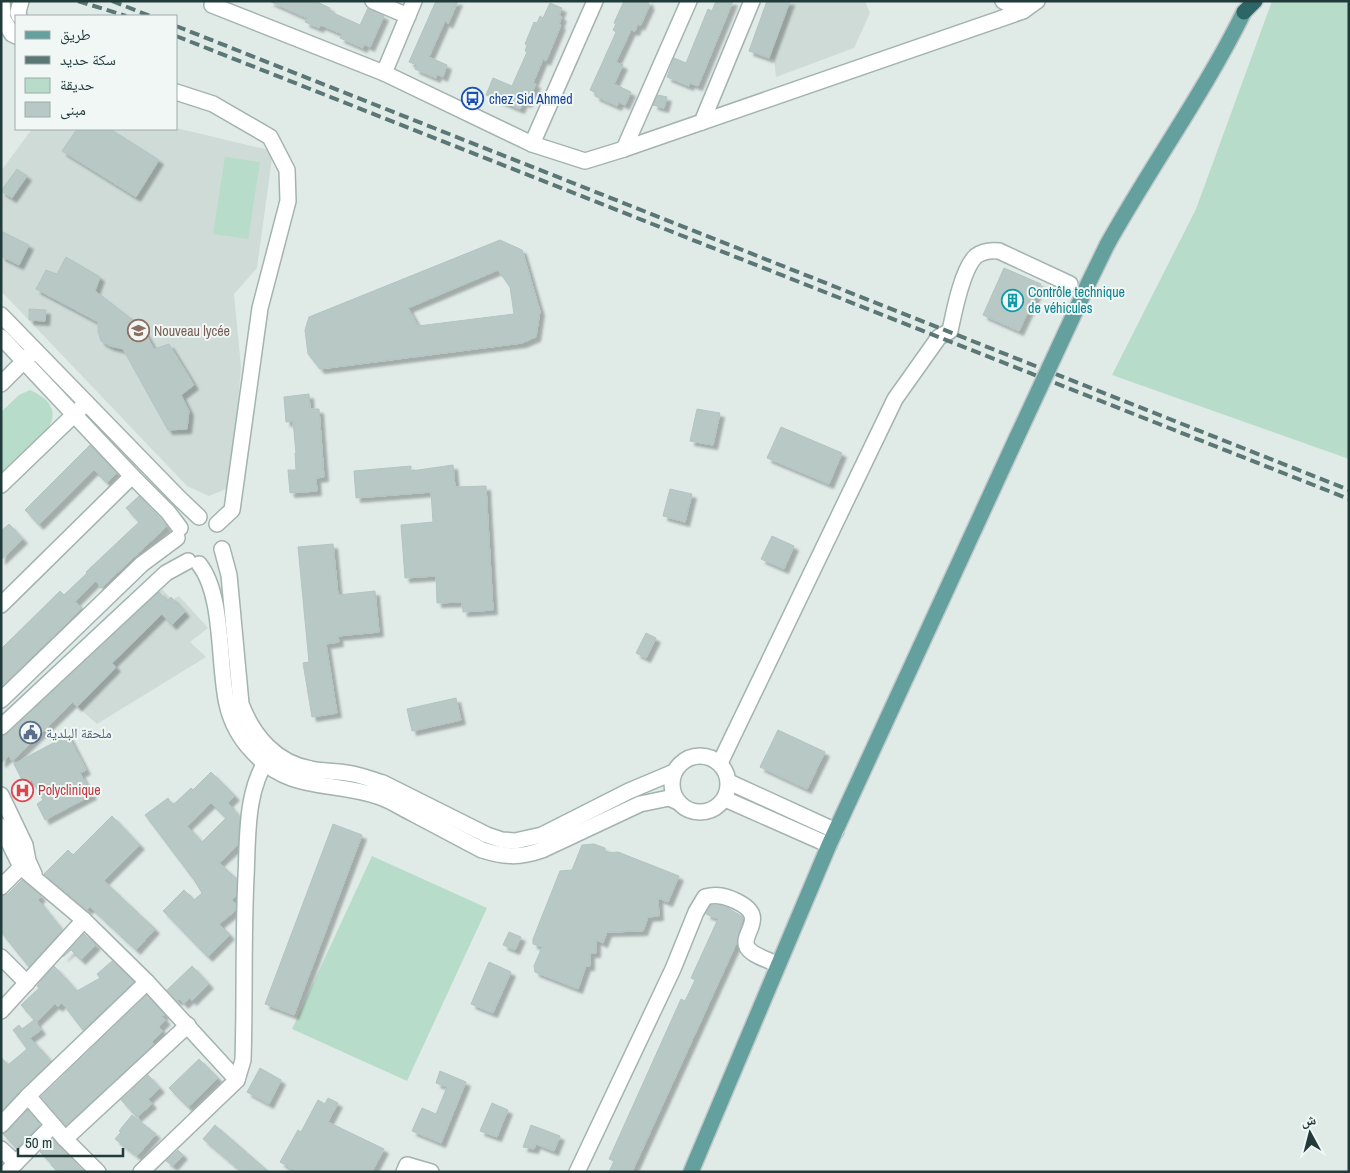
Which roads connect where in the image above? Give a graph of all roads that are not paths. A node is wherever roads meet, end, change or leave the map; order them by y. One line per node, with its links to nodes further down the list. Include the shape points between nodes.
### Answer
1 (373, 1): 12 (street)
2 (414, 1): 12 (street)
3 (594, 1): 17 (street)
4 (689, 1): 18 (street)
5 (752, 1): 16 (street)
6 (1003, 1): 11 (street)
7 (1037, 1): 11 (street)
8 (2, 2): 13 (street, via 3,19)
9 (208, 3): 14 (street)
10 (1248, 5): 45 (main road, bridge, via 1212,73 1107,245)
11 (1023, 11): 16 (street)
12 (408, 16): 14 (street)
13 (15, 36)
14 (384, 74): 17 (street)
15 (178, 93): 30 (street, via 213,104 270,137 287,170 288,201 260,308 232,510)
16 (702, 122): 18 (street)
17 (532, 144): 18 (street, via 585,161)
18 (624, 149)
19 (1070, 284): 38 (street, via 999,251 986,251 971,262 958,295 950,331 939,337 895,399)
20 (1, 315): 22 (street)
21 (1, 337): 23 (street)
22 (35, 350): 23 (street); 25 (street)
23 (25, 362): 24 (street); 26 (street)
24 (1, 384)
25 (86, 403): 26 (street); 29 (street)
26 (74, 414): 27 (street); 28 (street)
27 (132, 476): 31 (street, via 168,512); 34 (street)
28 (1, 485)
29 (199, 517): 30 (street); 31 (street, via 185,522)
30 (217, 524): 32 (street, via 223,536)
31 (178, 533): 33 (street, via 179,552); 35 (street)
32 (222, 549): 33 (street, via 213,561); 37 (street, via 229,575 241,704)
33 (194, 563): 36 (street, via 166,573); 37 (street, via 206,572 215,608 227,704 233,724 243,741)
34 (1, 605)
35 (1, 700)
36 (1, 727)
37 (268, 758): 39 (street, via 383,783 502,840 542,835); 43 (street, via 275,772 300,782 355,790 381,798 497,855 525,856 640,804 669,798); 57 (street, via 254,789 249,819 243,934 244,1060)
38 (720, 763): 39 (street, via 695,756 686,759); 40 (street)
39 (674, 772): 43 (street, via 672,787)
40 (729, 782): 42 (street); 45 (street)
41 (1, 795): 48 (street, via 25,845)
42 (725, 799): 43 (street, via 719,806 702,813 684,808); 46 (street)
43 (678, 802)
44 (1, 826): 47 (street)
45 (836, 831): 46 (main road)
46 (830, 845): 52 (main road)
47 (21, 867): 48 (street); 49 (street)
48 (38, 882): 50 (street)
49 (1, 887)
50 (84, 920): 53 (street); 54 (street)
51 (1, 958): 53 (street)
52 (778, 965): 68 (street, via 748,948 746,943 752,914 748,907 715,894 706,897 696,912 669,978); 69 (main road)
53 (27, 982): 55 (street)
54 (147, 982): 56 (street); 58 (street)
55 (1, 1011)
56 (188, 1025): 57 (street); 61 (street)
57 (237, 1080): 65 (street)
58 (28, 1096): 59 (street); 60 (street)
59 (1, 1125)
60 (53, 1125): 61 (street); 63 (street)
61 (66, 1139): 64 (street)
62 (1, 1149): 63 (street)
63 (12, 1168)
64 (98, 1172)
65 (141, 1172)
66 (404, 1172): 67 (street, via 407,1165)
67 (431, 1172)
68 (577, 1172)
69 (691, 1172)

